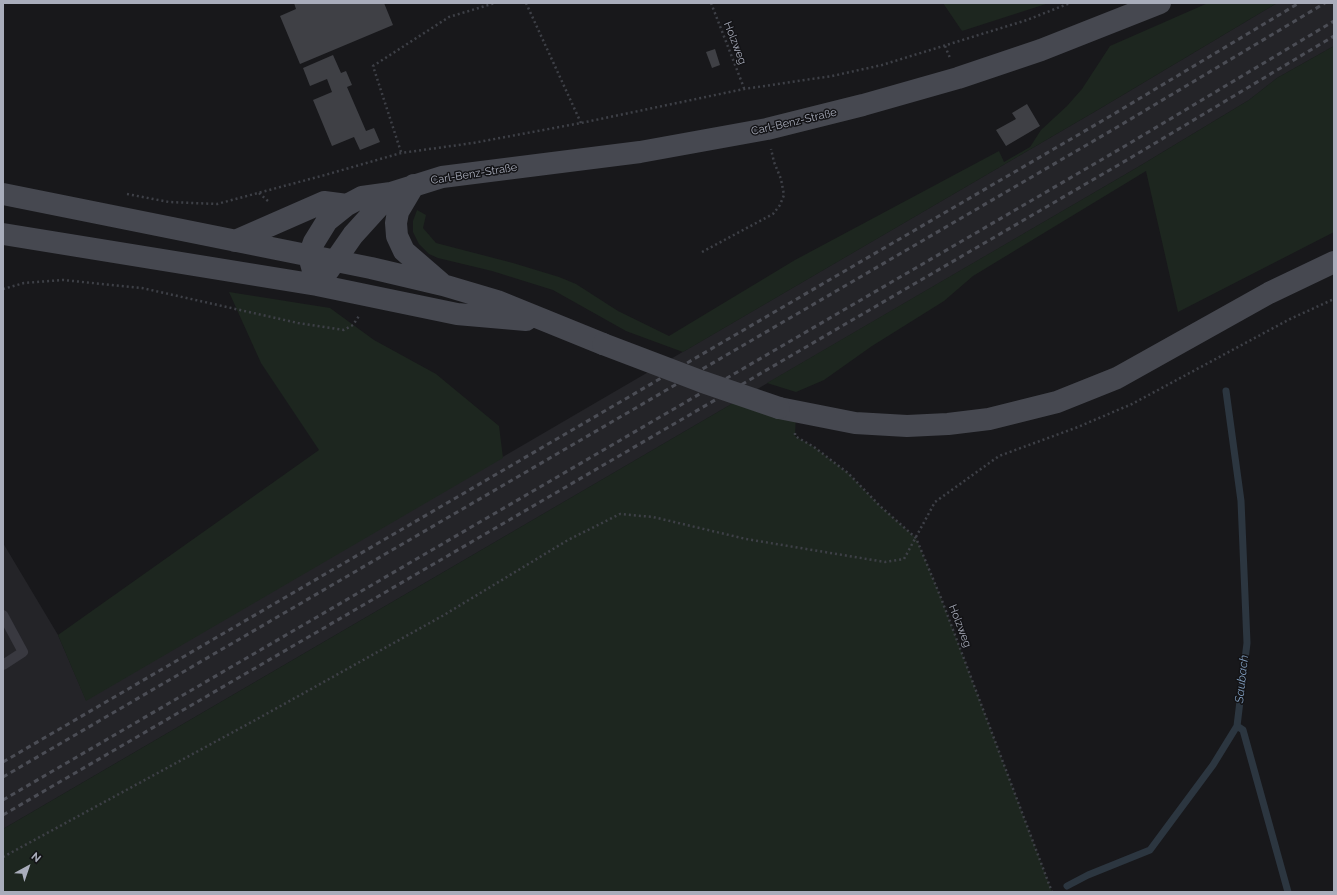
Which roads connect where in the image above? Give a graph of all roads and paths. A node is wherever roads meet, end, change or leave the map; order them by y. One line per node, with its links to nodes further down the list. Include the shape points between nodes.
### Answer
1 (495, 3): 9 (path, via 449,17 373,66)
2 (526, 3): 7 (path)
3 (711, 3): 6 (path, Holzweg)
4 (1070, 3): 6 (path, via 1026,20 882,65 832,76)
5 (1160, 3): 8 (main road, Carl-Benz-Straße, via 1041,50 958,78)
6 (744, 89): 7 (path)
7 (581, 123): 9 (path)
8 (767, 129): 10 (main road, Carl-Benz-Straße, via 640,152 442,178); 17 (path, via 784,195 780,205 773,214)
9 (401, 153): 13 (path, via 217,204 169,202)
10 (414, 185): 11 (main road, Carl-Benz-Straße); 22 (main road, via 398,212 397,236 404,251)
11 (391, 193): 14 (main road, Carl-Benz-Straße, via 362,197); 19 (main road, Carl-Benz-Straße, via 353,235)
12 (3, 194): 16 (main road)
13 (124, 194)
14 (347, 205): 16 (main road, via 324,202); 18 (main road, Carl-Benz-Straße, via 321,229)
15 (3, 234): 21 (main road)
16 (235, 241): 18 (main road)
17 (702, 252)
18 (309, 256): 19 (main road); 21 (main road)
19 (336, 261): 21 (main road, Carl-Benz-Straße); 22 (main road)
20 (1334, 262): 27 (main road, via 1269,293 1117,378 1057,402 989,419 907,426 855,423)
21 (317, 285): 24 (main road)
22 (443, 285): 26 (main road, via 497,301)
23 (3, 289): 24 (path, via 24,283 63,280 142,288 298,323 344,330 353,325)
24 (370, 296): 26 (main road, via 458,314)
25 (1334, 299): 28 (path, via 1290,319 1132,404 1078,428 999,456 935,502)
26 (544, 321): 27 (main road, bridge, via 703,382)
27 (788, 410): 28 (path, Holzweg, via 795,436 848,473)
28 (916, 538): 31 (path, via 904,559 885,562 746,539 653,517 620,514 568,540 444,615 266,714); 32 (path, Holzweg)
29 (3, 615): 30 (lane, via 23,652)
30 (3, 665)
31 (3, 857)
32 (1052, 892)

